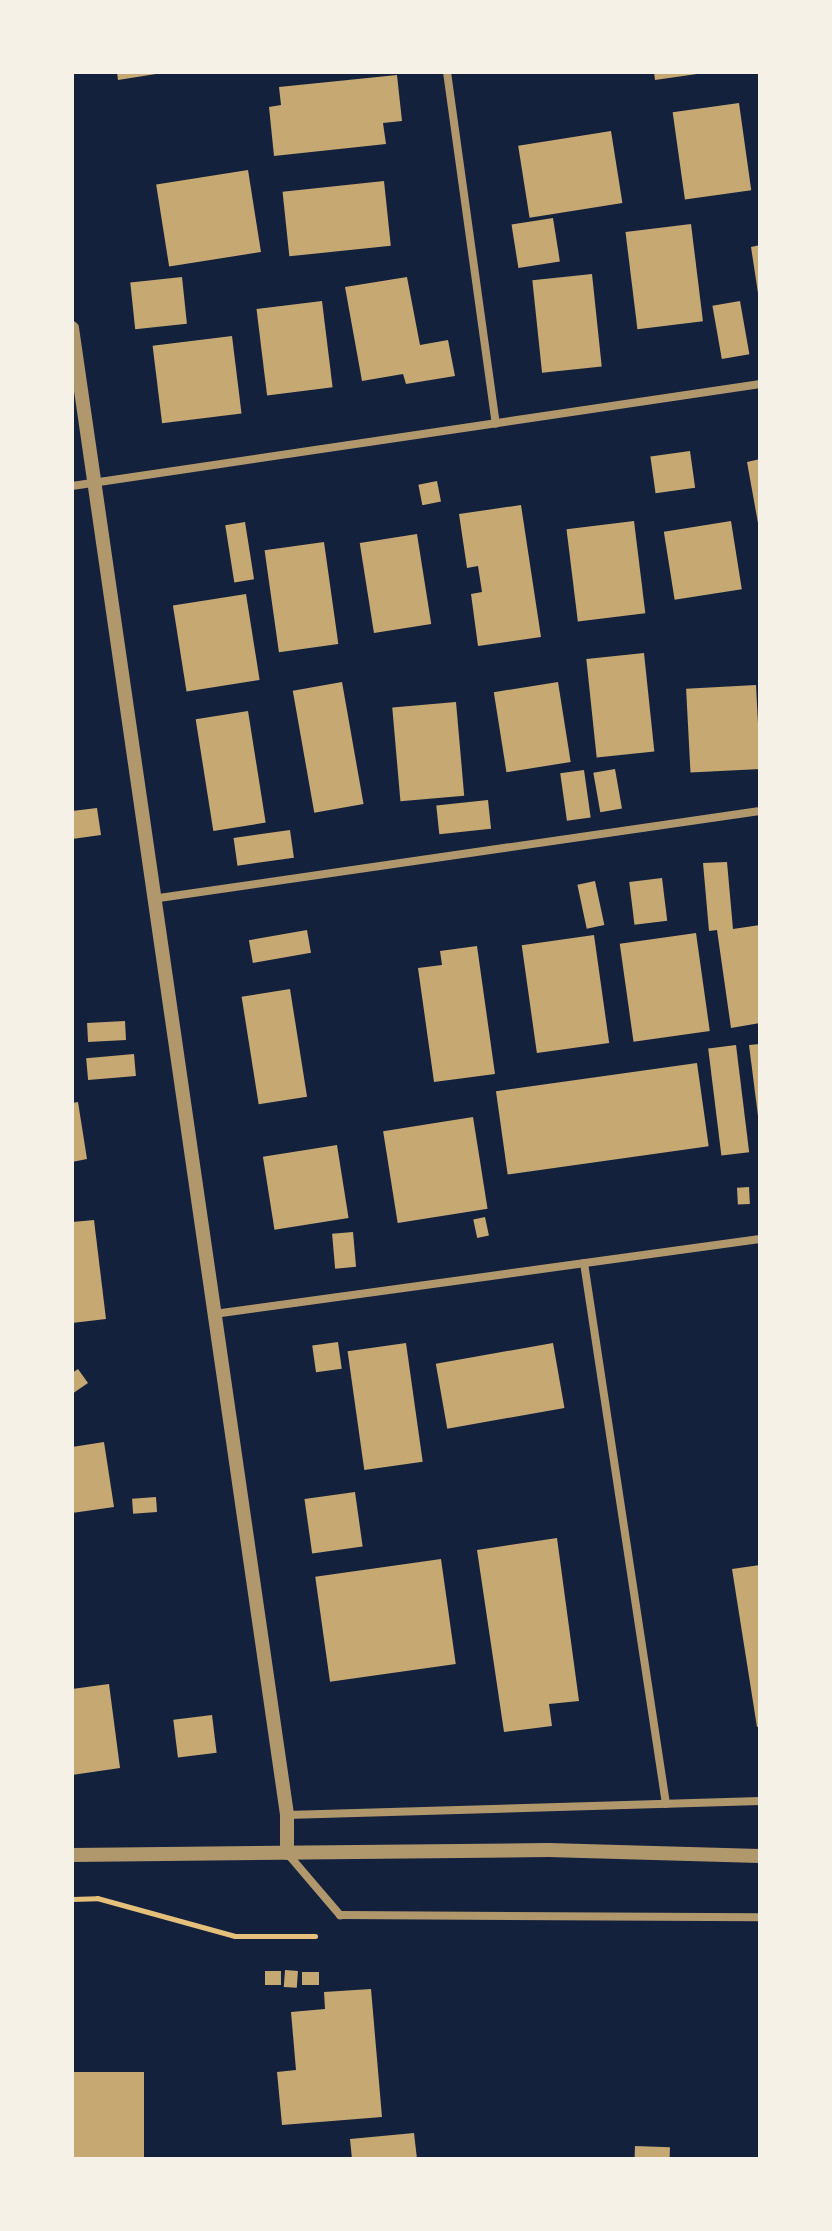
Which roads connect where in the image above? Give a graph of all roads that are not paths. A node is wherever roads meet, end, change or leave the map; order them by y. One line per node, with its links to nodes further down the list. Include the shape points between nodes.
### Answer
1 (447, 72): 4 (street)
2 (72, 328): 5 (street)
3 (760, 384): 4 (street)
4 (496, 424): 5 (street)
5 (93, 483): 6 (street); 8 (street)
6 (72, 486)
7 (760, 811): 8 (street)
8 (152, 899): 11 (street)
9 (760, 1239): 10 (street)
10 (584, 1263): 11 (street); 13 (street)
11 (211, 1314): 14 (street)
12 (760, 1801): 13 (street)
13 (666, 1804): 14 (street)
14 (287, 1815): 15 (street)
15 (287, 1853): 16 (street); 17 (street, via 548,1850); 18 (street, via 340,1915)
16 (72, 1855)
17 (760, 1856)
18 (760, 1917)

